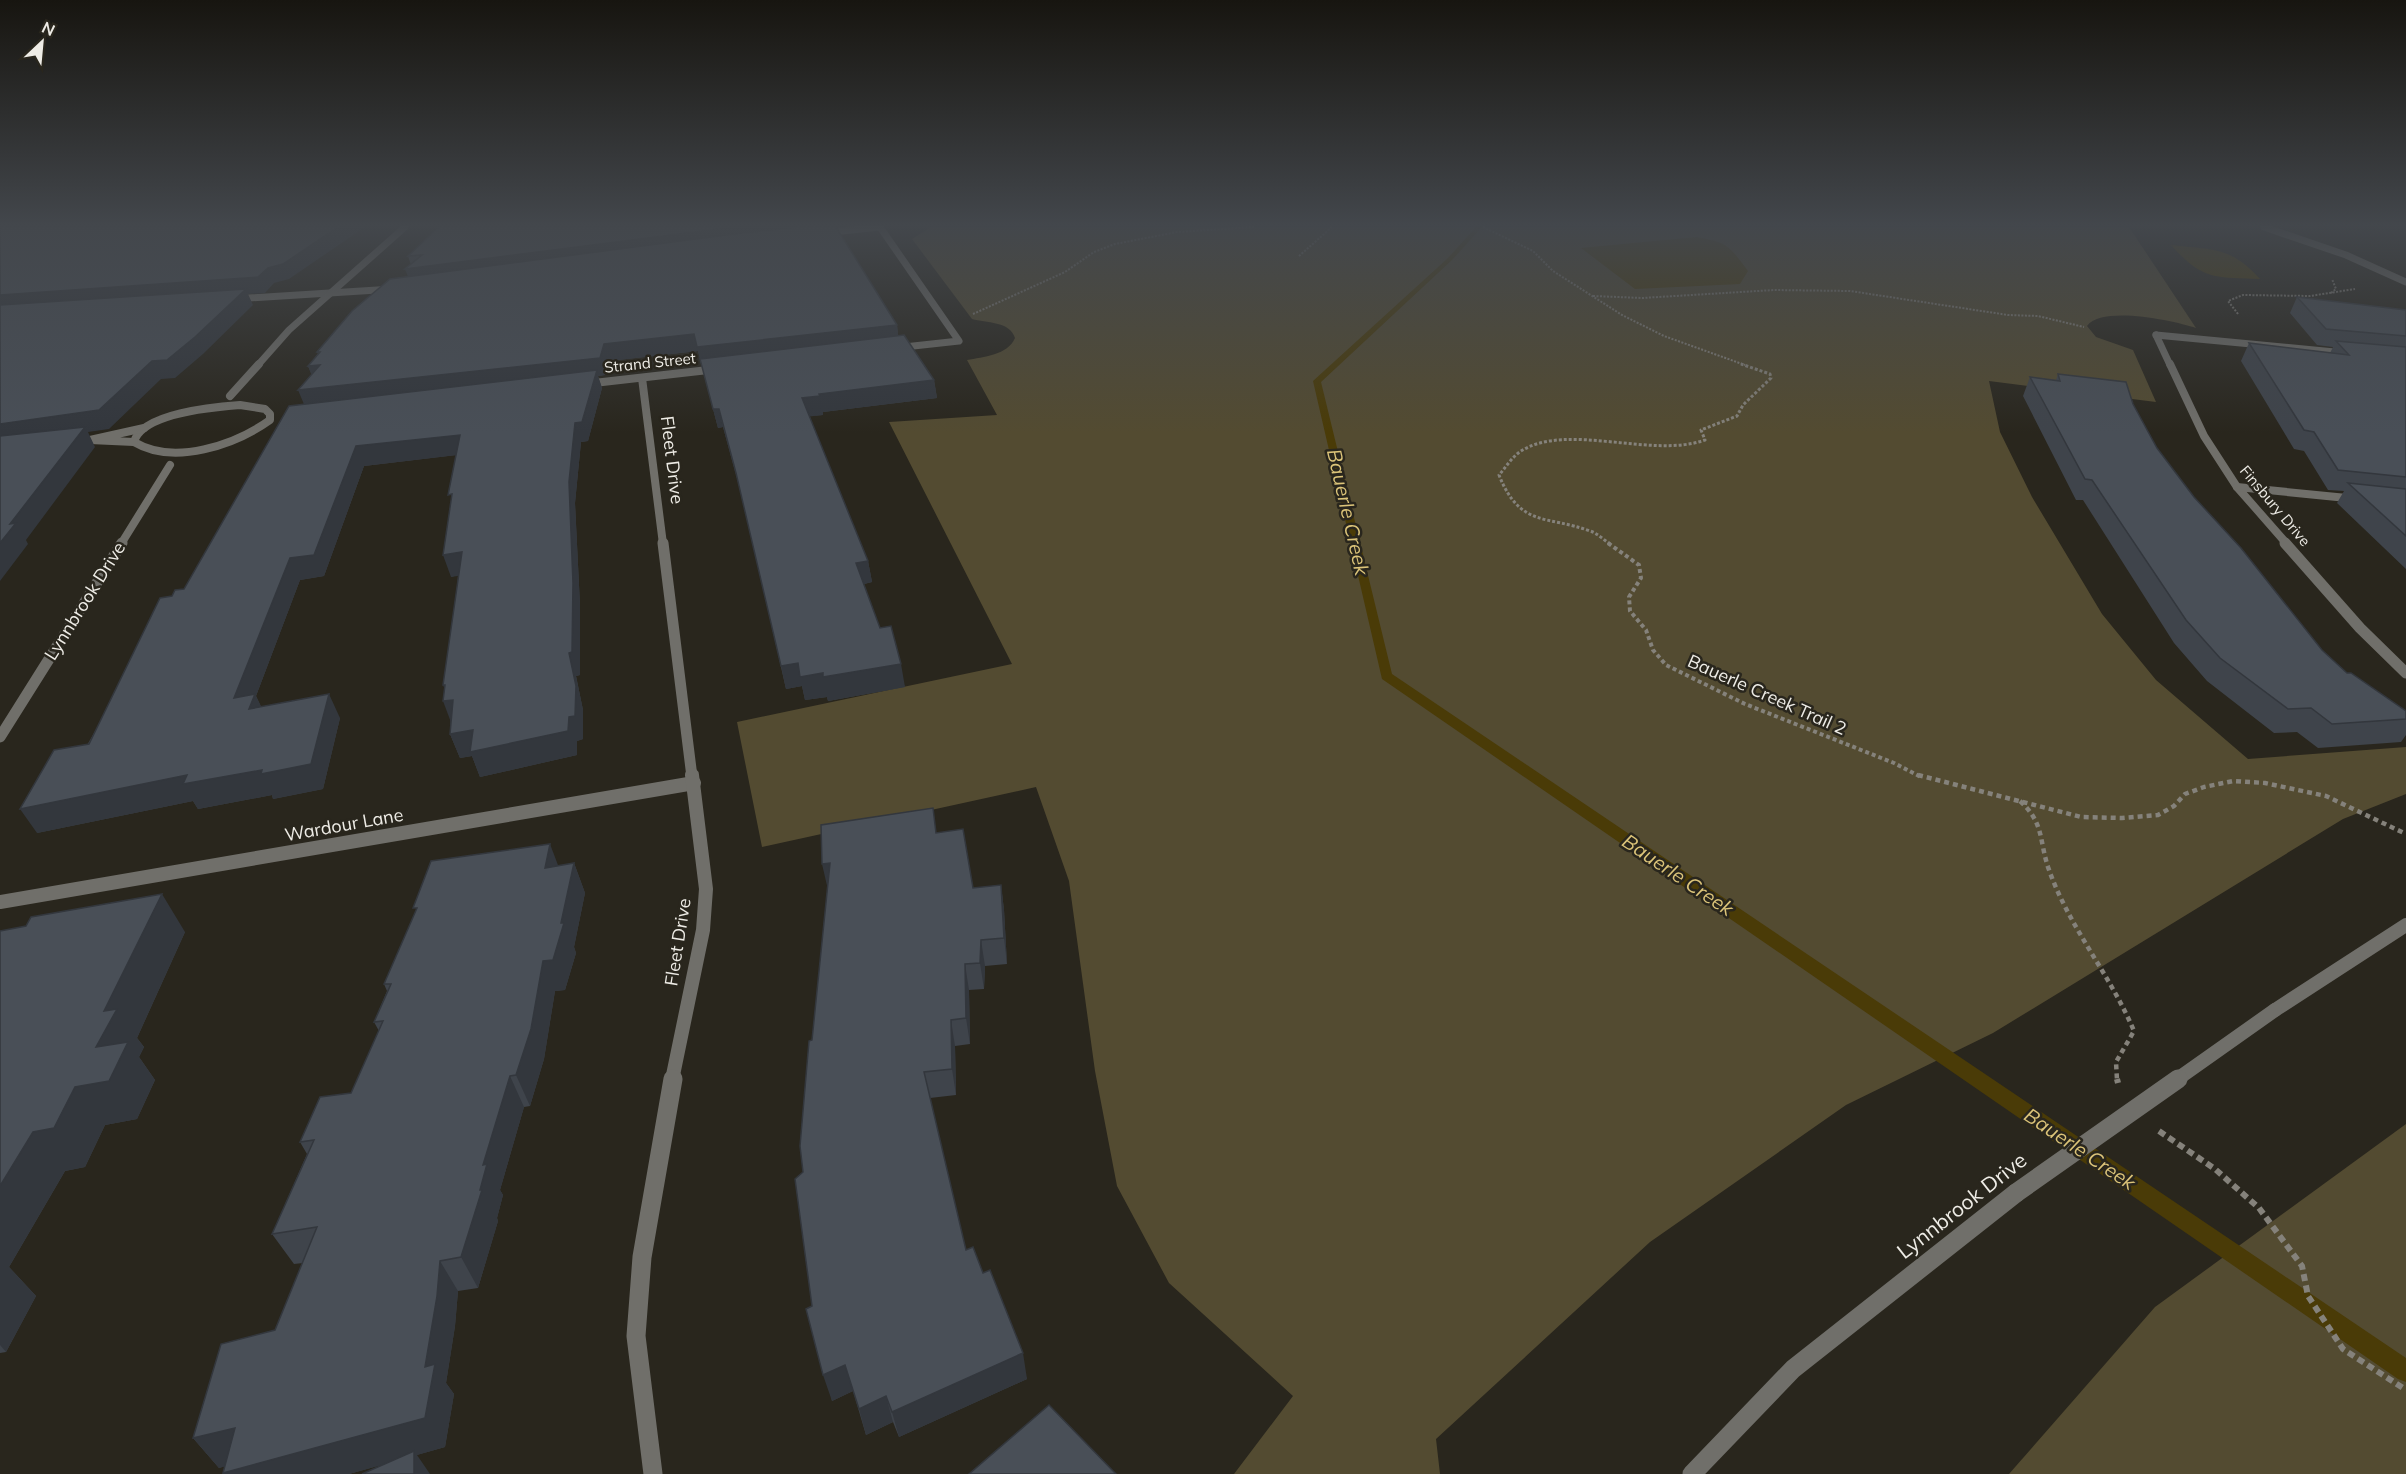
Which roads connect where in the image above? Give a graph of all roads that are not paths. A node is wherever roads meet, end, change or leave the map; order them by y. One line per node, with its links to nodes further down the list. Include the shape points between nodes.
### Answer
1 (285, 296): 4 (street)
2 (325, 296): 10 (street)
3 (928, 296): 5 (street, via 959,341)
4 (220, 300)
5 (888, 349)
6 (2357, 354): 22 (street, Finsbury Drive, via 2156,335 2204,436)
7 (724, 368): 8 (street, Strand Street)
8 (642, 378): 9 (street, Strand Street); 26 (street, Fleet Drive)
9 (571, 386)
10 (230, 396): 11 (street); 12 (street)
11 (240, 405): 12 (street); 13 (street, via 254,406)
12 (200, 409): 15 (street)
13 (270, 414): 14 (street, via 270,420); 14 (street, via 282,418)
14 (262, 427): 19 (street)
15 (145, 428): 16 (street); 18 (street)
16 (90, 441): 17 (street); 18 (street)
17 (80, 442)
18 (134, 442): 20 (street)
19 (208, 447): 20 (street); 21 (street)
20 (158, 451): 21 (street)
21 (170, 465): 25 (street, Lynnbrook Drive)
22 (2237, 487): 23 (street); 24 (street, Finsbury Drive, via 2360,628)
23 (2372, 501)
24 (2406, 673)
25 (0, 737)
26 (694, 783): 27 (street, Wardour Lane); 29 (street, Fleet Drive, via 706,889 703,930 658,1146 642,1257 636,1336)
27 (0, 902)
28 (2406, 925): 30 (street, Lynnbrook Drive, bridge, via 2275,1011 2016,1193 1793,1369)
29 (652, 1474)
30 (1692, 1474)

